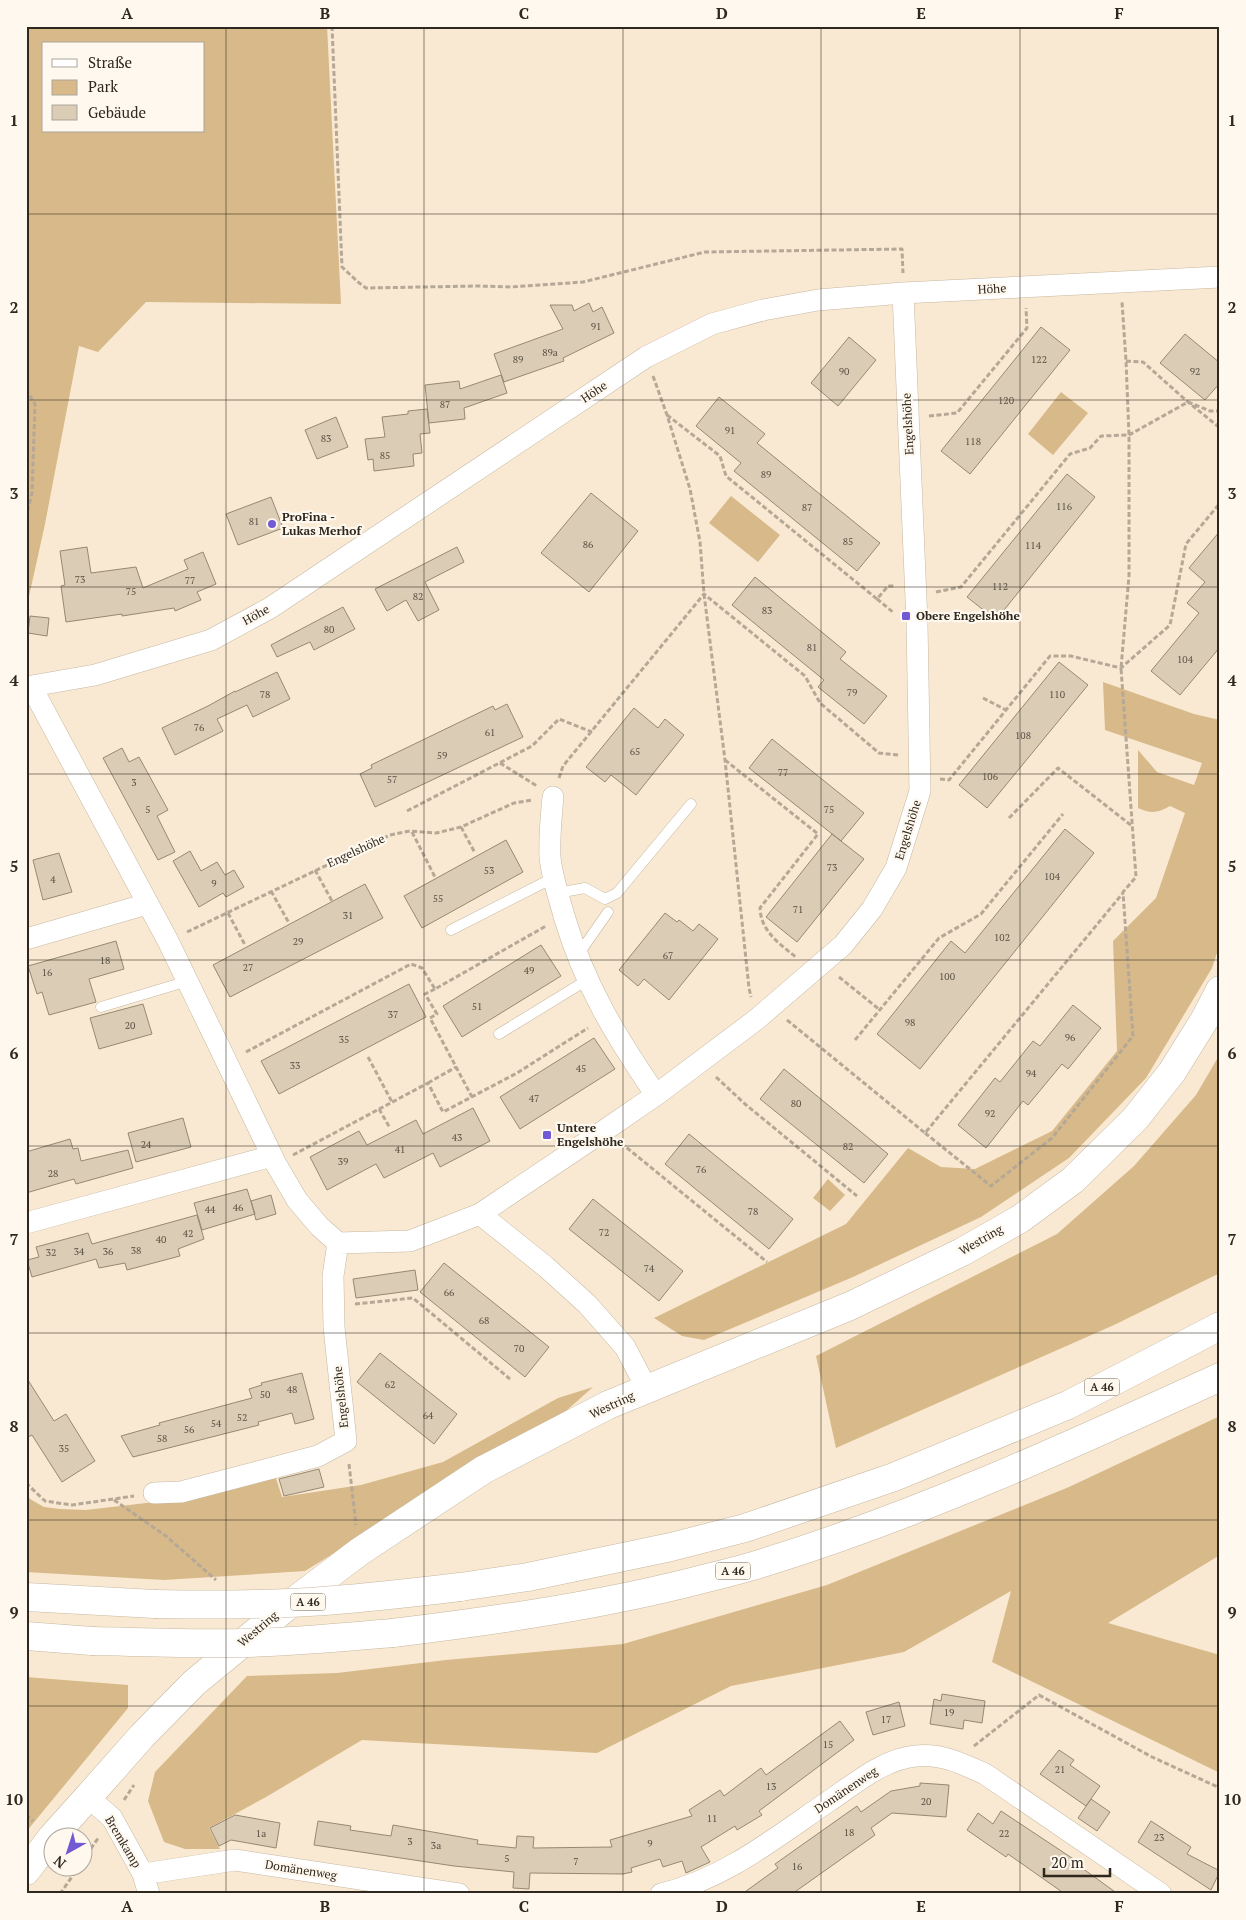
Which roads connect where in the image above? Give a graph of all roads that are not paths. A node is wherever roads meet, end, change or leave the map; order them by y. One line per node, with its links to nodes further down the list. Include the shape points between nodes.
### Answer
1 (1220, 277): 2 (street, Höhe)
2 (903, 293): 3 (street, Höhe, via 818,300 712,324 646,357 261,613 211,640 95,676); 17 (street, Engelshöhe, via 916,590 920,790 896,868 872,909 843,945 764,1013)
3 (29, 687): 7 (street)
4 (553, 797): 6 (street, via 549,828)
5 (691, 804): 6 (lane, via 617,893 605,900 586,888)
6 (555, 885): 9 (lane); 11 (street)
7 (147, 904): 10 (street); 13 (street)
8 (608, 912): 11 (lane)
9 (451, 930)
10 (26, 939)
11 (577, 956): 12 (street)
12 (587, 980): 16 (lane); 17 (street, via 621,1044)
13 (188, 981): 15 (lane); 18 (street)
14 (1220, 990): 24 (main road, Westring, via 1172,1072 1135,1119 1072,1180 1020,1218 962,1252 850,1306)
15 (101, 1007)
16 (499, 1034)
17 (656, 1095): 19 (street, Engelshöhe)
18 (274, 1160): 20 (street); 21 (street, via 297,1200)
19 (480, 1214): 21 (street, Engelshöhe, via 410,1241); 24 (street, via 587,1304 624,1347)
20 (26, 1223)
21 (338, 1243): 25 (street, Engelshöhe, via 333,1276 334,1327 346,1441 318,1456 180,1492)
22 (1220, 1326): 26 (main road, A 46, bridge, via 1068,1405 885,1481 745,1528 671,1548 460,1587 308,1602 155,1604)
23 (1220, 1377): 27 (main road, A 46, bridge, via 1058,1452 898,1517 765,1563 582,1606 393,1633 320,1639 168,1644)
24 (647, 1389): 28 (main road, Westring, via 608,1405 484,1470 360,1552 285,1608 194,1683)
25 (154, 1492)
26 (26, 1597)
27 (26, 1636)
28 (88, 1797): 29 (main road, Westring); 30 (street, Bremkamp, via 112,1818)
29 (26, 1871)
30 (146, 1884): 31 (street, Domänenweg, via 235,1860)
31 (459, 1894)
32 (661, 1894): 33 (street, Domänenweg, via 704,1880 742,1861 886,1764 915,1756 936,1756 956,1761 985,1774)
33 (1161, 1894)

